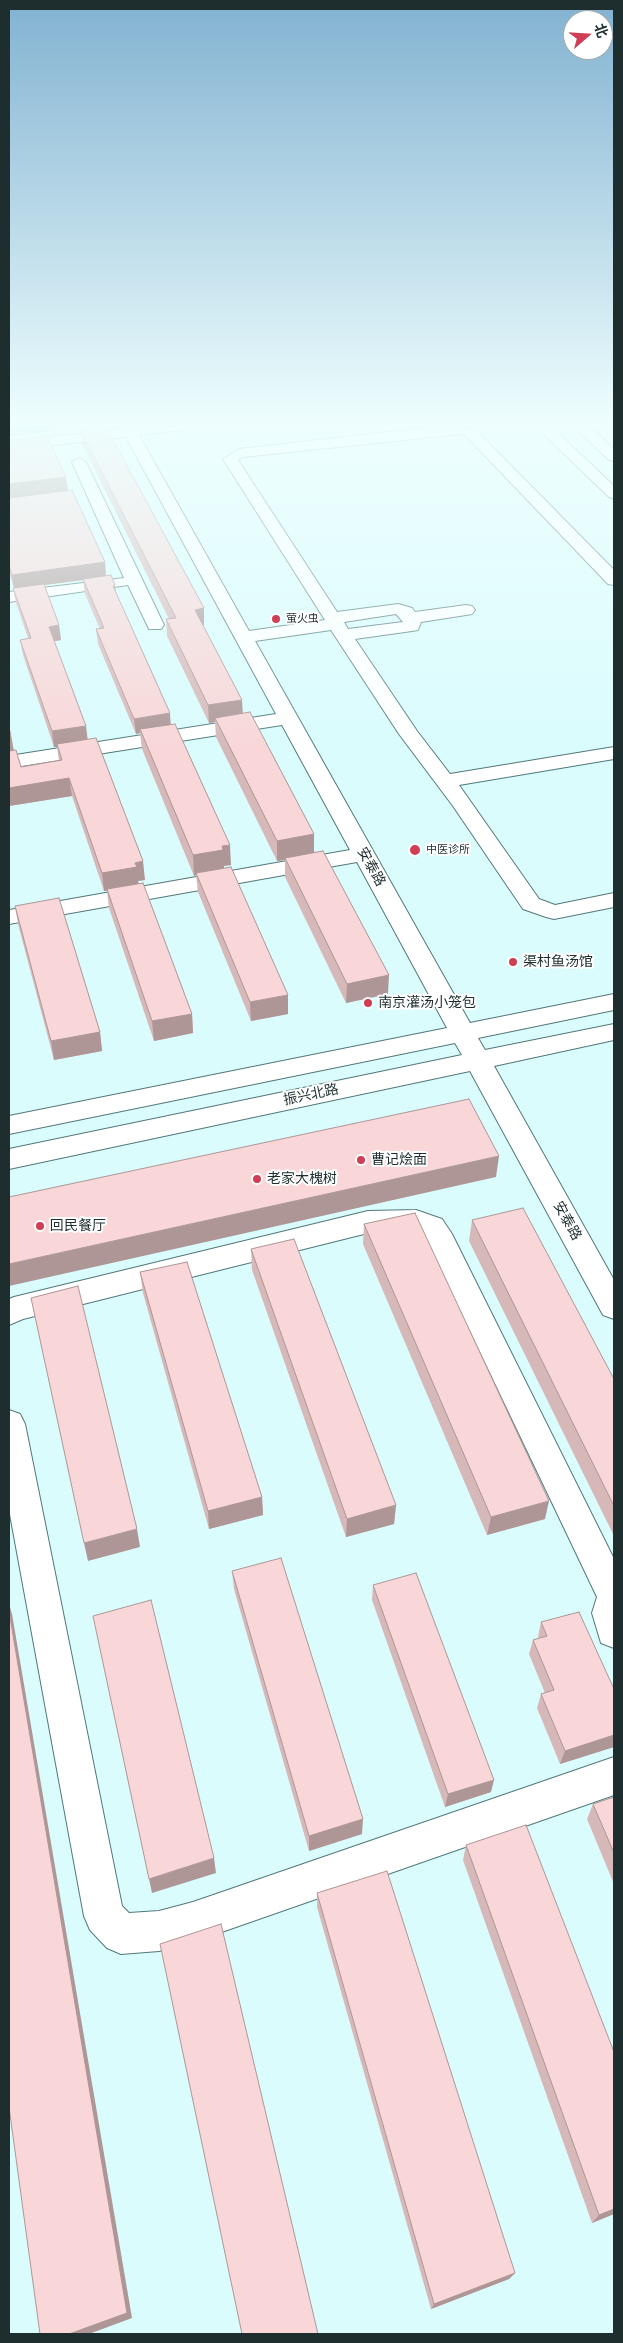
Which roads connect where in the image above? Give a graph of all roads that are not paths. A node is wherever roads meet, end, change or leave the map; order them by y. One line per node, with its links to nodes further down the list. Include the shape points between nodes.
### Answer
1 (114, 535): 5 (street)
2 (188, 535): 11 (street, 安泰路)
3 (279, 535): 10 (street)
4 (571, 535): 6 (street)
5 (134, 580): 7 (street); 9 (street)
6 (614, 580)
7 (9, 597)
8 (466, 610): 10 (street, via 411,618 398,608 344,616)
9 (155, 625)
10 (338, 626): 11 (street); 15 (street, via 409,734)
11 (244, 637): 12 (street, 安泰路)
12 (288, 718): 14 (street); 16 (street, 安泰路)
13 (614, 753): 15 (street)
14 (9, 762)
15 (445, 781): 17 (street, via 531,904 554,912)
16 (364, 854): 18 (street); 21 (street, 安泰路)
17 (614, 900)
18 (9, 917)
19 (614, 1002): 21 (street)
20 (614, 1032): 22 (street, 振兴北路)
21 (463, 1033): 22 (street, 安泰路); 23 (street)
22 (478, 1060): 24 (street, 振兴北路); 25 (street, 安泰路)
23 (9, 1125)
24 (9, 1158)
25 (614, 1307)
26 (9, 1313): 28 (street, via 22,1306 368,1222 416,1221 432,1227)
27 (9, 1424): 30 (street, via 104,1916 120,1934 159,1932 193,1922)
28 (614, 1597): 29 (street, via 610,1614)
29 (614, 1631)
30 (614, 1776)

